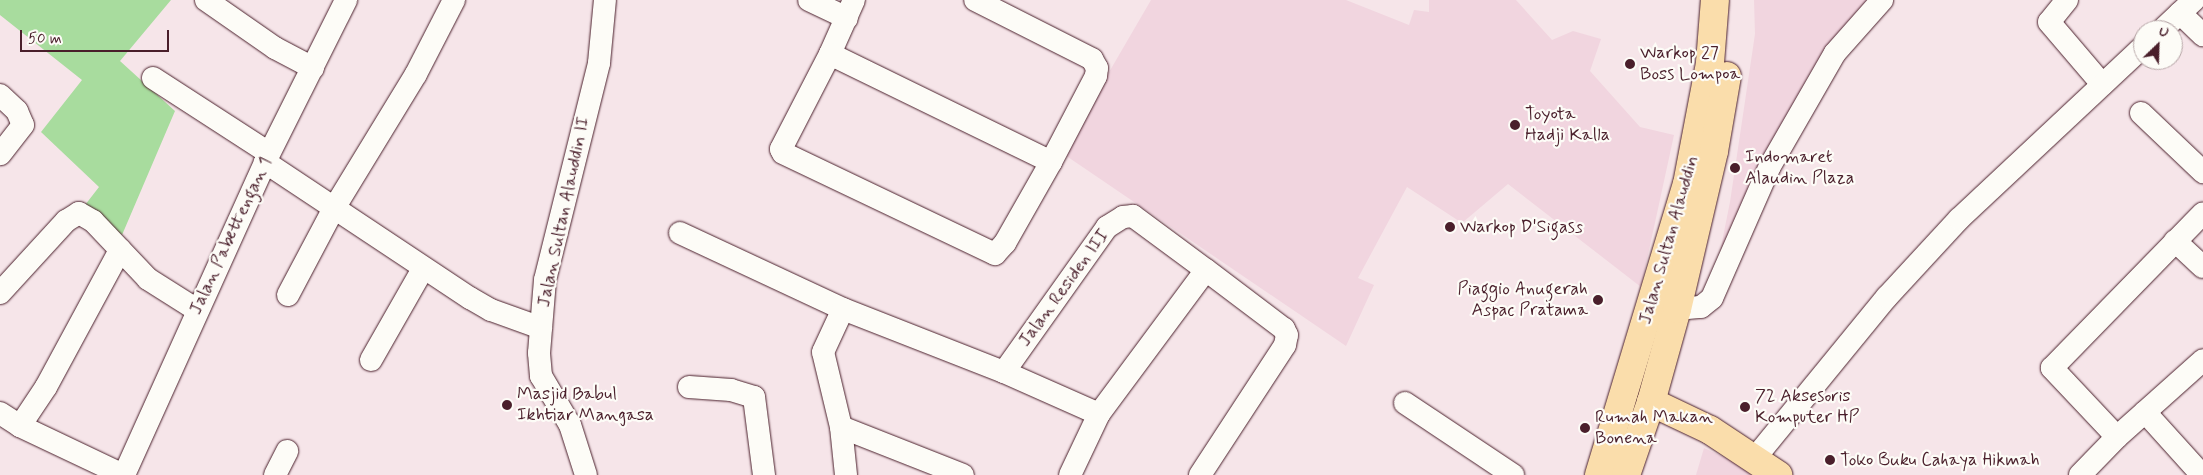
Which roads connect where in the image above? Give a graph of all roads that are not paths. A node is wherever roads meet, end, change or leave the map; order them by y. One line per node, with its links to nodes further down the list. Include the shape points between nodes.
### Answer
1 (206, 0): 17 (street, via 275,48)
2 (346, 0): 17 (street, Jalan Pabettengan 1)
3 (454, 0): 27 (street, via 412,81)
4 (605, 0): 40 (street, Jalan Sultan Alauddin II, via 599,63 545,280)
5 (809, 0): 12 (street)
6 (975, 0): 24 (street, via 1096,63 1096,76)
7 (1715, 0): 26 (main road, Jalan Sultan Alauddin)
8 (1732, 0): 26 (main road, Jalan Sultan Alauddin, via 1726,80)
9 (1882, 0): 38 (street, via 1836,53 1779,149 1712,298 1701,307)
10 (2068, 0): 19 (street, via 2049,22)
11 (2187, 7): 13 (street); 14 (street)
12 (851, 9): 15 (street)
13 (2173, 20)
14 (2203, 35)
15 (830, 54): 24 (street); 24 (street, via 781,149 795,162 918,215 996,254)
16 (2133, 56): 19 (street)
17 (313, 68): 23 (street, Jalan Pabettengan 1)
18 (153, 78): 23 (street)
19 (2102, 84): 54 (street, via 1959,219 1912,269)
20 (0, 95): 22 (street, via 17,111 23,125)
21 (2141, 113): 25 (street)
22 (0, 154)
23 (267, 157): 27 (street); 39 (street, Jalan Pabettengan 1)
24 (1051, 162)
25 (2203, 172)
26 (1696, 185): 38 (main road, Jalan Sultan Alauddin); 64 (main road, Jalan Sultan Alauddin)
27 (334, 210): 33 (street); 36 (street)
28 (2203, 213): 30 (street)
29 (680, 233): 37 (street)
30 (2175, 241): 32 (street); 52 (street, via 2052,368)
31 (120, 250): 35 (street, via 93,221 79,213 66,221); 39 (street, via 148,279); 50 (street, via 46,387)
32 (2203, 267)
33 (423, 269): 40 (street, via 491,310); 41 (street)
34 (1206, 270): 43 (street, Jalan Residen III, via 1133,216 1117,219 1107,227); 49 (street); 62 (street, Jalan Residen III, via 1284,329 1287,335 1285,345)
35 (0, 292)
36 (288, 295)
37 (842, 309): 43 (street); 51 (street, via 823,352)
38 (1677, 309): 45 (main road, Jalan Sultan Alauddin)
39 (197, 310): 55 (street, Jalan Pabettengan 1)
40 (541, 328): 57 (street, Jalan Sultan Alauddin II, via 541,376 570,425)
41 (371, 360)
42 (2203, 360): 47 (street)
43 (1004, 372): 49 (street)
44 (689, 387): 58 (street, via 731,390 754,397)
45 (1651, 402): 54 (main road, via 1710,430); 65 (main road, Jalan Sultan Alauddin)
46 (1405, 403): 63 (street)
47 (2145, 412): 52 (street); 68 (street)
48 (0, 413): 50 (street)
49 (1099, 414): 61 (street)
50 (20, 426): 55 (street)
51 (841, 428): 59 (street); 60 (street)
52 (2117, 437): 67 (street)
53 (287, 451): 56 (street)
54 (1755, 458): 66 (main road)
55 (123, 475)
56 (275, 475)
57 (586, 475)
58 (764, 475)
59 (846, 475)
60 (963, 475)
61 (1070, 475)
62 (1200, 475)
63 (1513, 475)
64 (1599, 475)
65 (1626, 475)
66 (1778, 475)
67 (2080, 475)
68 (2202, 475)

